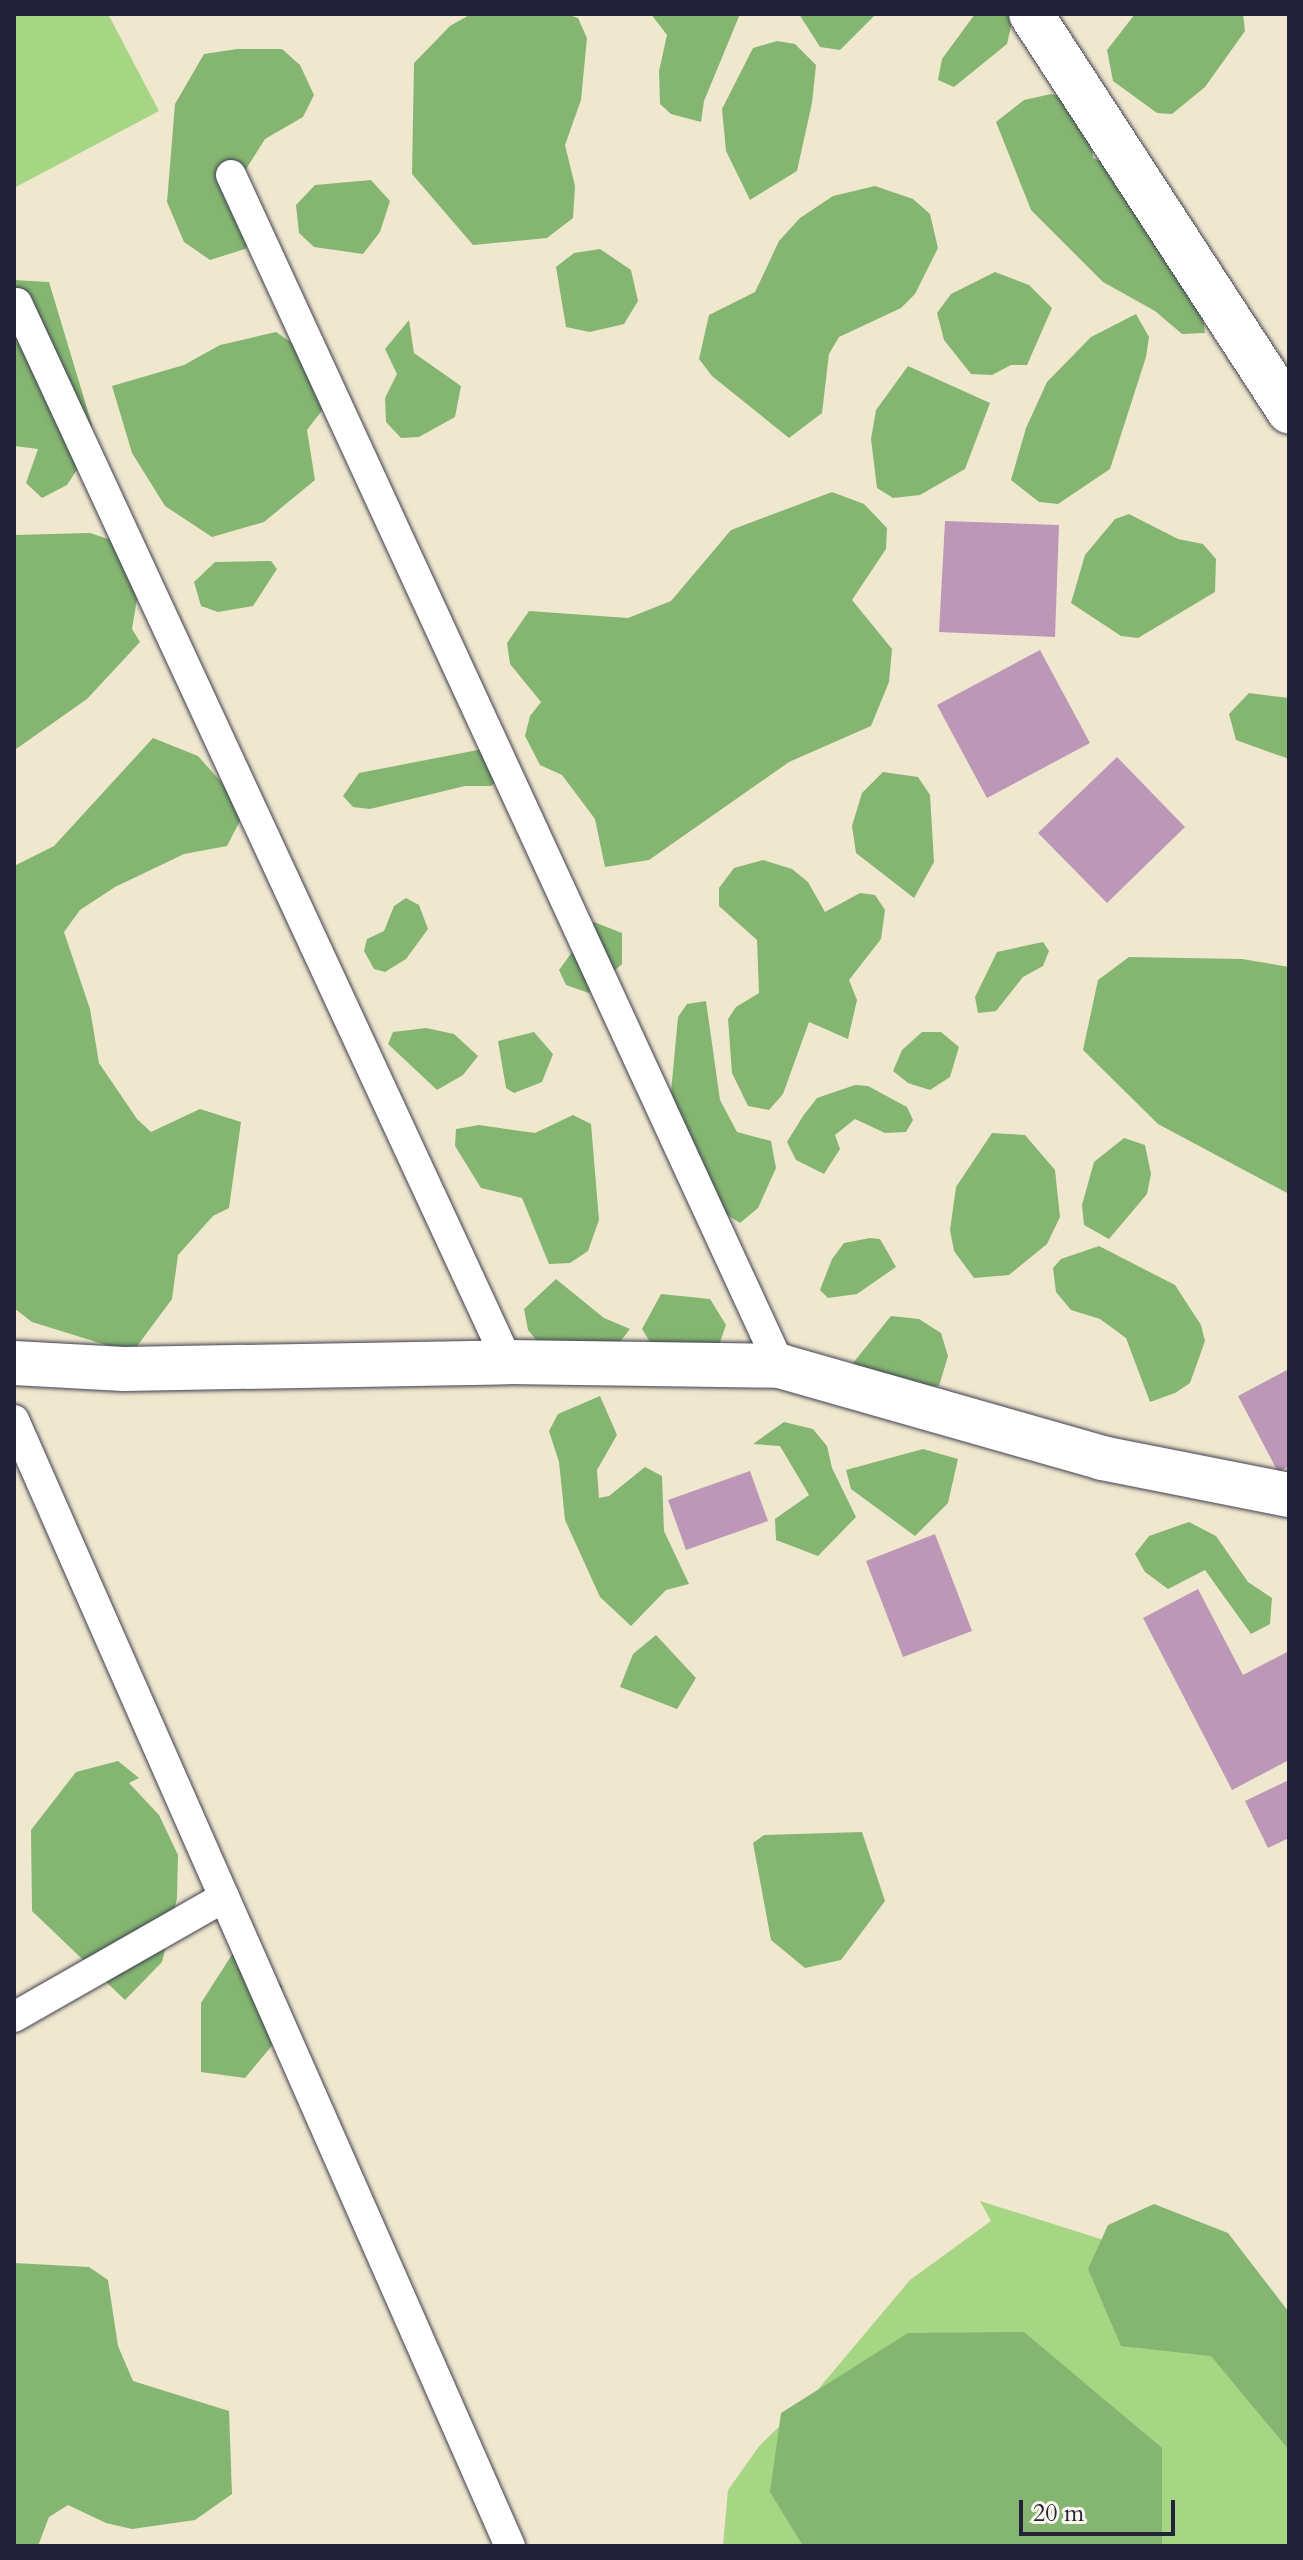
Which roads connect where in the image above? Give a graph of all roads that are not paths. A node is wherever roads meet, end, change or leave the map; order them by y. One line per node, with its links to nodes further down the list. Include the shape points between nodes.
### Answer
1 (1031, 14): 4 (street)
2 (231, 175): 7 (lane)
3 (17, 303): 5 (lane)
4 (1289, 412)
5 (508, 1362): 6 (street, via 124,1369); 7 (street)
6 (14, 1363)
7 (780, 1366): 9 (street, via 1102,1458)
8 (14, 1420): 10 (lane)
9 (1289, 1495)
10 (224, 1897): 11 (lane); 12 (lane)
11 (14, 2017)
12 (510, 2546)

